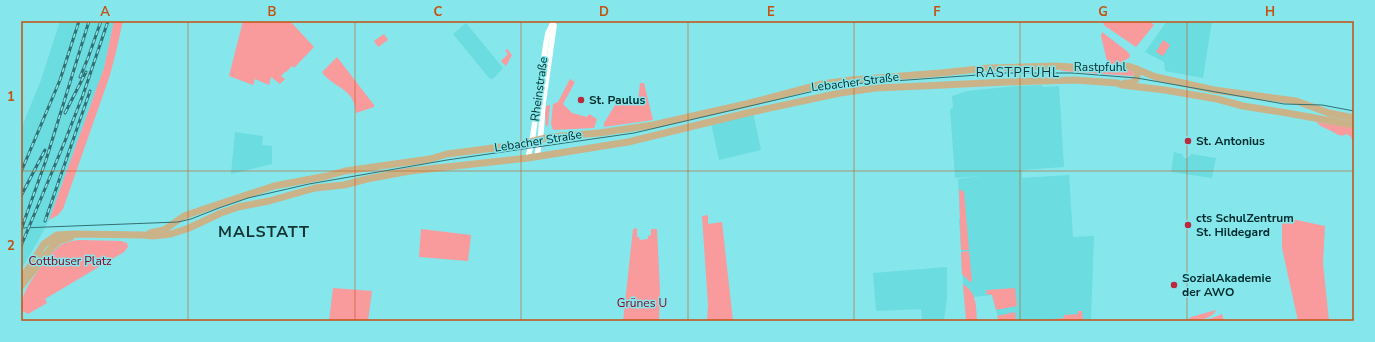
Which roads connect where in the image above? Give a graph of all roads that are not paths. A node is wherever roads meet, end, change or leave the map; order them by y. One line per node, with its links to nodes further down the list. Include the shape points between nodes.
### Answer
1 (554, 21): 11 (street, Rheinstraße); 13 (street, Rheinstraße, via 546,43)
2 (1137, 69): 3 (main road, Rastpfuhl, via 1126,66 1102,69 1021,66); 4 (main road, via 1137,78 1131,84); 6 (main road, Rastpfuhl, via 1156,77 1214,90 1296,101)
3 (940, 73): 9 (main road, Lebacher Straße, via 822,84)
4 (1116, 83): 5 (main road, Rastpfuhl, via 1075,80); 7 (main road, Rastpfuhl)
5 (941, 85): 12 (main road, Lebacher Straße, via 840,92)
6 (1320, 110): 7 (main road, via 1318,113); 8 (main road, Rastpfuhl)
7 (1294, 114): 10 (main road)
8 (1354, 118)
9 (653, 125): 11 (main road, Lebacher Straße); 12 (main road, via 636,130 634,136)
10 (1354, 125)
11 (540, 140): 13 (main road, Lebacher Straße); 15 (street, Rheinstraße)
12 (637, 140): 15 (main road, Lebacher Straße)
13 (532, 142): 14 (main road, Lebacher Straße); 16 (street, Rheinstraße)
14 (462, 152): 17 (main road); 19 (main road, Lebacher Straße, via 345,171 266,188 184,216 164,230)
15 (537, 156): 16 (main road, Lebacher Straße)
16 (528, 158): 17 (main road, Lebacher Straße)
17 (470, 165): 19 (main road, Lebacher Straße, via 404,172 310,190 238,207 171,234)
18 (85, 235): 19 (main road, Lebacher Straße); 20 (main road, Lebacher Straße, via 64,234); 21 (main road, Lebacher Straße, via 66,238 56,243)
19 (143, 235)
20 (54, 237): 21 (main road); 22 (main road, via 39,250)
21 (33, 272): 23 (main road, Lebacher Straße)
22 (21, 280)
23 (21, 286)

